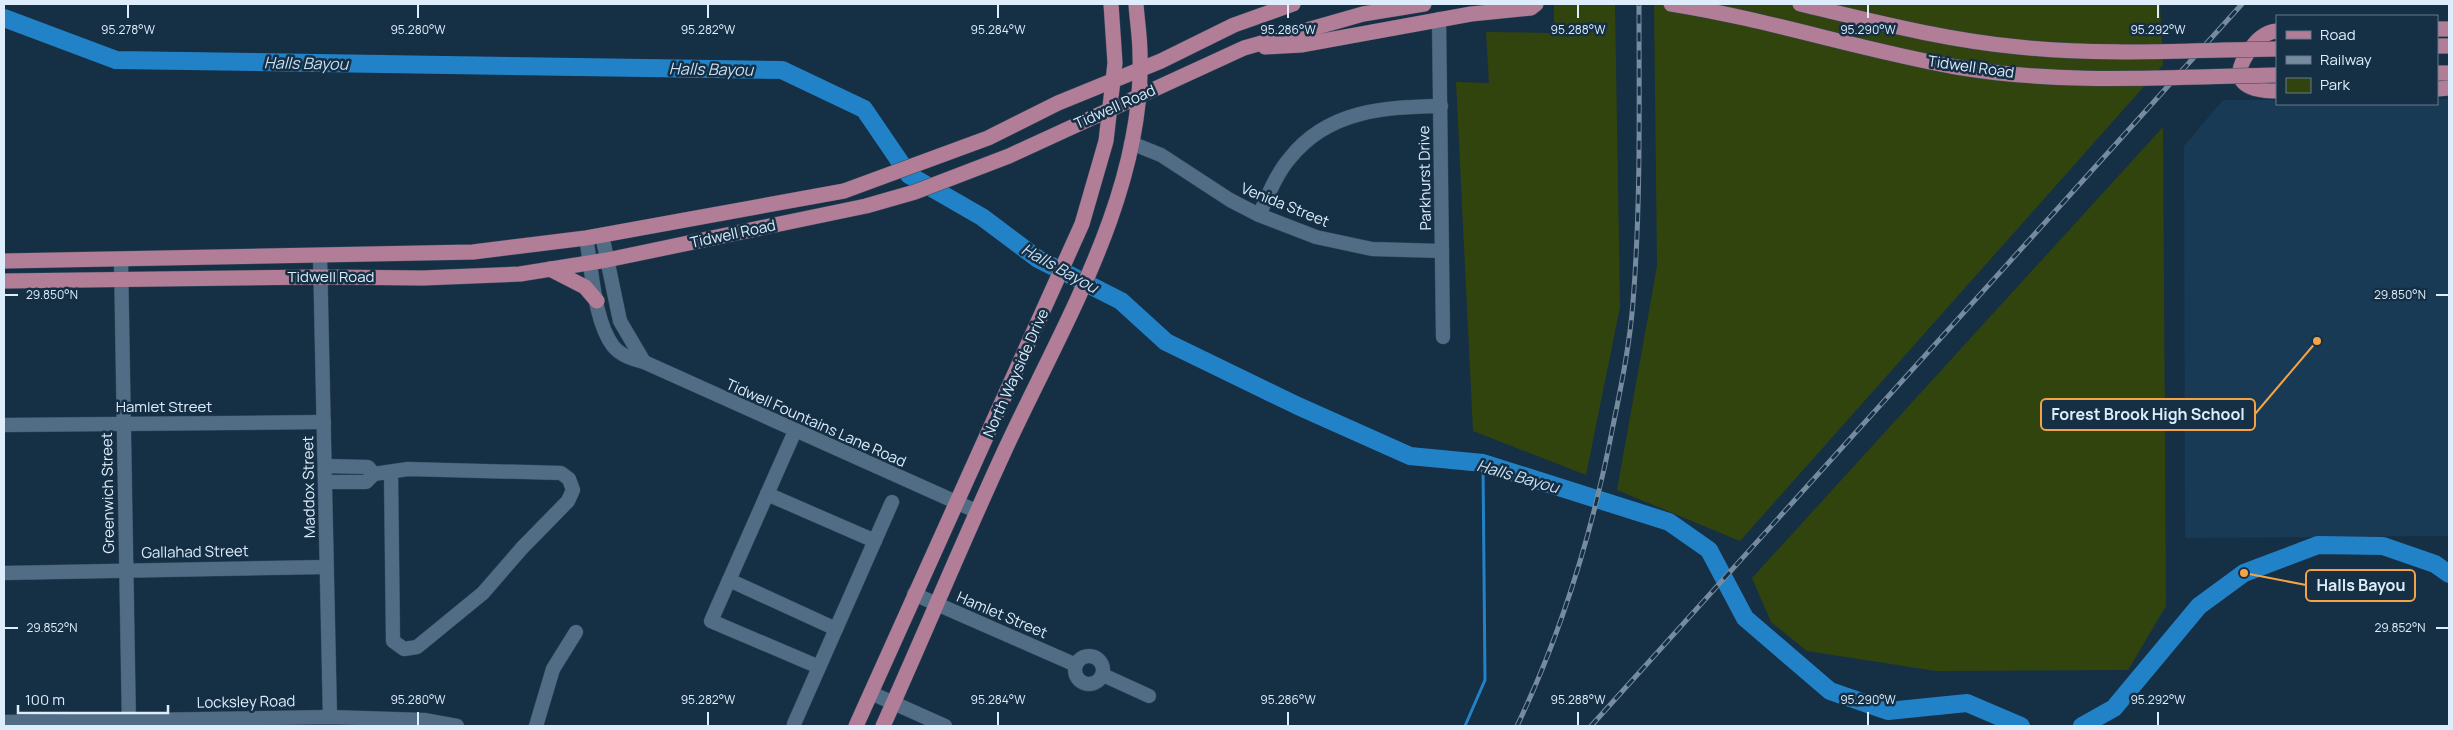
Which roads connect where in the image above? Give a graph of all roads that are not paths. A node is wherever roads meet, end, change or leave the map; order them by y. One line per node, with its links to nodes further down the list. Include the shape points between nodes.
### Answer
1 (1111, 4): 16 (main road, North Wayside Drive)
2 (1136, 4): 14 (main road, North Wayside Drive)
3 (1263, 4): 10 (main road)
4 (1293, 4): 10 (main road, Tidwell Road)
5 (1424, 4): 12 (main road, Tidwell Road, via 1363,14)
6 (1536, 4): 9 (main road, via 1531,8)
7 (1671, 4): 15 (main road, Tidwell Road, bridge, via 1765,22 1956,67 2086,78)
8 (1800, 4): 13 (main road, Tidwell Road, bridge, via 1942,38 2019,47 2092,52)
9 (1439, 19): 12 (main road, via 1301,44); 19 (street, Parkhurst Drive)
10 (1234, 25): 14 (main road, Tidwell Road)
11 (2276, 31): 17 (main road, via 2267,33 2255,43 2239,70 2243,81 2251,88)
12 (1244, 48): 18 (main road, Tidwell Road)
13 (2276, 49)
14 (1140, 70): 16 (main road, Tidwell Road); 18 (main road, North Wayside Drive)
15 (2276, 75)
16 (1113, 80): 20 (main road, North Wayside Drive); 23 (main road, Tidwell Road, via 988,138 844,191)
17 (2276, 91)
18 (1138, 96): 20 (main road, Tidwell Road); 21 (main road, North Wayside Drive)
19 (1441, 106): 22 (street, via 1375,109 1338,121 1310,138 1290,157); 25 (street, Parkhurst Drive)
20 (1109, 109): 28 (main road, Tidwell Road, via 1008,156 915,192 866,206); 48 (main road, North Wayside Drive, via 1102,159 1082,224 987,439)
21 (1131, 143): 22 (street, Venida Street, via 1160,155); 49 (main road, North Wayside Drive, via 1104,238)
22 (1259, 215): 25 (street, Venida Street, via 1316,237 1372,249)
23 (602, 235): 24 (main road, Tidwell Road); 28 (street)
24 (586, 238): 26 (main road, Tidwell Road, via 473,252); 30 (street, Tidwell Fountains Lane Road)
25 (1442, 252): 36 (street, Parkhurst Drive)
26 (320, 255): 27 (main road, Tidwell Road); 32 (street, Maddox Street)
27 (120, 259): 29 (main road, Tidwell Road); 33 (street, Greenwich Street)
28 (607, 260): 30 (main road, Tidwell Road); 37 (street, via 620,322)
29 (4, 261)
30 (591, 263): 31 (main road, Tidwell Road); 35 (street, Tidwell Fountains Lane Road)
31 (548, 269): 32 (main road, Tidwell Road, via 520,274 423,278); 35 (main road, via 577,281)
32 (321, 277): 33 (main road, Tidwell Road); 38 (street, Maddox Street)
33 (121, 279): 34 (main road, Tidwell Road); 39 (street, Greenwich Street)
34 (4, 281)
35 (597, 301): 37 (street, Tidwell Fountains Lane Road, via 614,347 626,357)
36 (1442, 337)
37 (644, 362): 41 (street, Tidwell Fountains Lane Road)
38 (324, 422): 39 (street, Hamlet Street); 42 (street, Maddox Street)
39 (123, 423): 40 (street, Hamlet Street); 52 (street, Greenwich Street)
40 (4, 425)
41 (795, 431): 46 (street); 48 (street, Tidwell Fountains Lane Road)
42 (325, 466): 44 (street, via 368,466); 45 (street, Maddox Street)
43 (391, 472): 43 (street, via 408,469 561,473 569,479 573,490 568,501 483,593 417,647 404,649 393,641); 44 (street)
44 (374, 474): 45 (street, via 366,482)
45 (325, 482): 51 (street, Maddox Street)
46 (767, 494): 50 (street); 54 (street)
47 (892, 502): 50 (street)
48 (955, 503): 49 (street, Tidwell Fountains Lane Road); 55 (main road, North Wayside Drive)
49 (976, 511): 56 (main road, North Wayside Drive)
50 (876, 541): 57 (street)
51 (326, 567): 52 (street, Gallahad Street); 63 (street, Maddox Street)
52 (126, 569): 53 (street, Gallahad Street); 65 (street, Greenwich Street)
53 (4, 573)
54 (729, 580): 57 (street); 59 (street, via 711,620)
55 (914, 594): 56 (street, Hamlet Street); 60 (main road, North Wayside Drive)
56 (936, 604): 61 (street, Hamlet Street, via 1076,665 1085,657 1097,659 1103,669 1102,675); 62 (main road, North Wayside Drive)
57 (836, 629): 59 (street)
58 (576, 632): 68 (street, via 553,669)
59 (819, 667): 66 (street)
60 (871, 692): 62 (street); 69 (main road, North Wayside Drive)
61 (1149, 696)
62 (893, 703): 70 (main road, North Wayside Drive); 71 (street)
63 (330, 717): 65 (street, Locksley Road); 67 (street, Locksley Road, via 424,720)
64 (4, 722): 65 (street, Locksley Road)
65 (129, 723)
66 (794, 724)
67 (458, 726)
68 (536, 726)
69 (856, 726)
70 (883, 726)
71 (945, 726)

